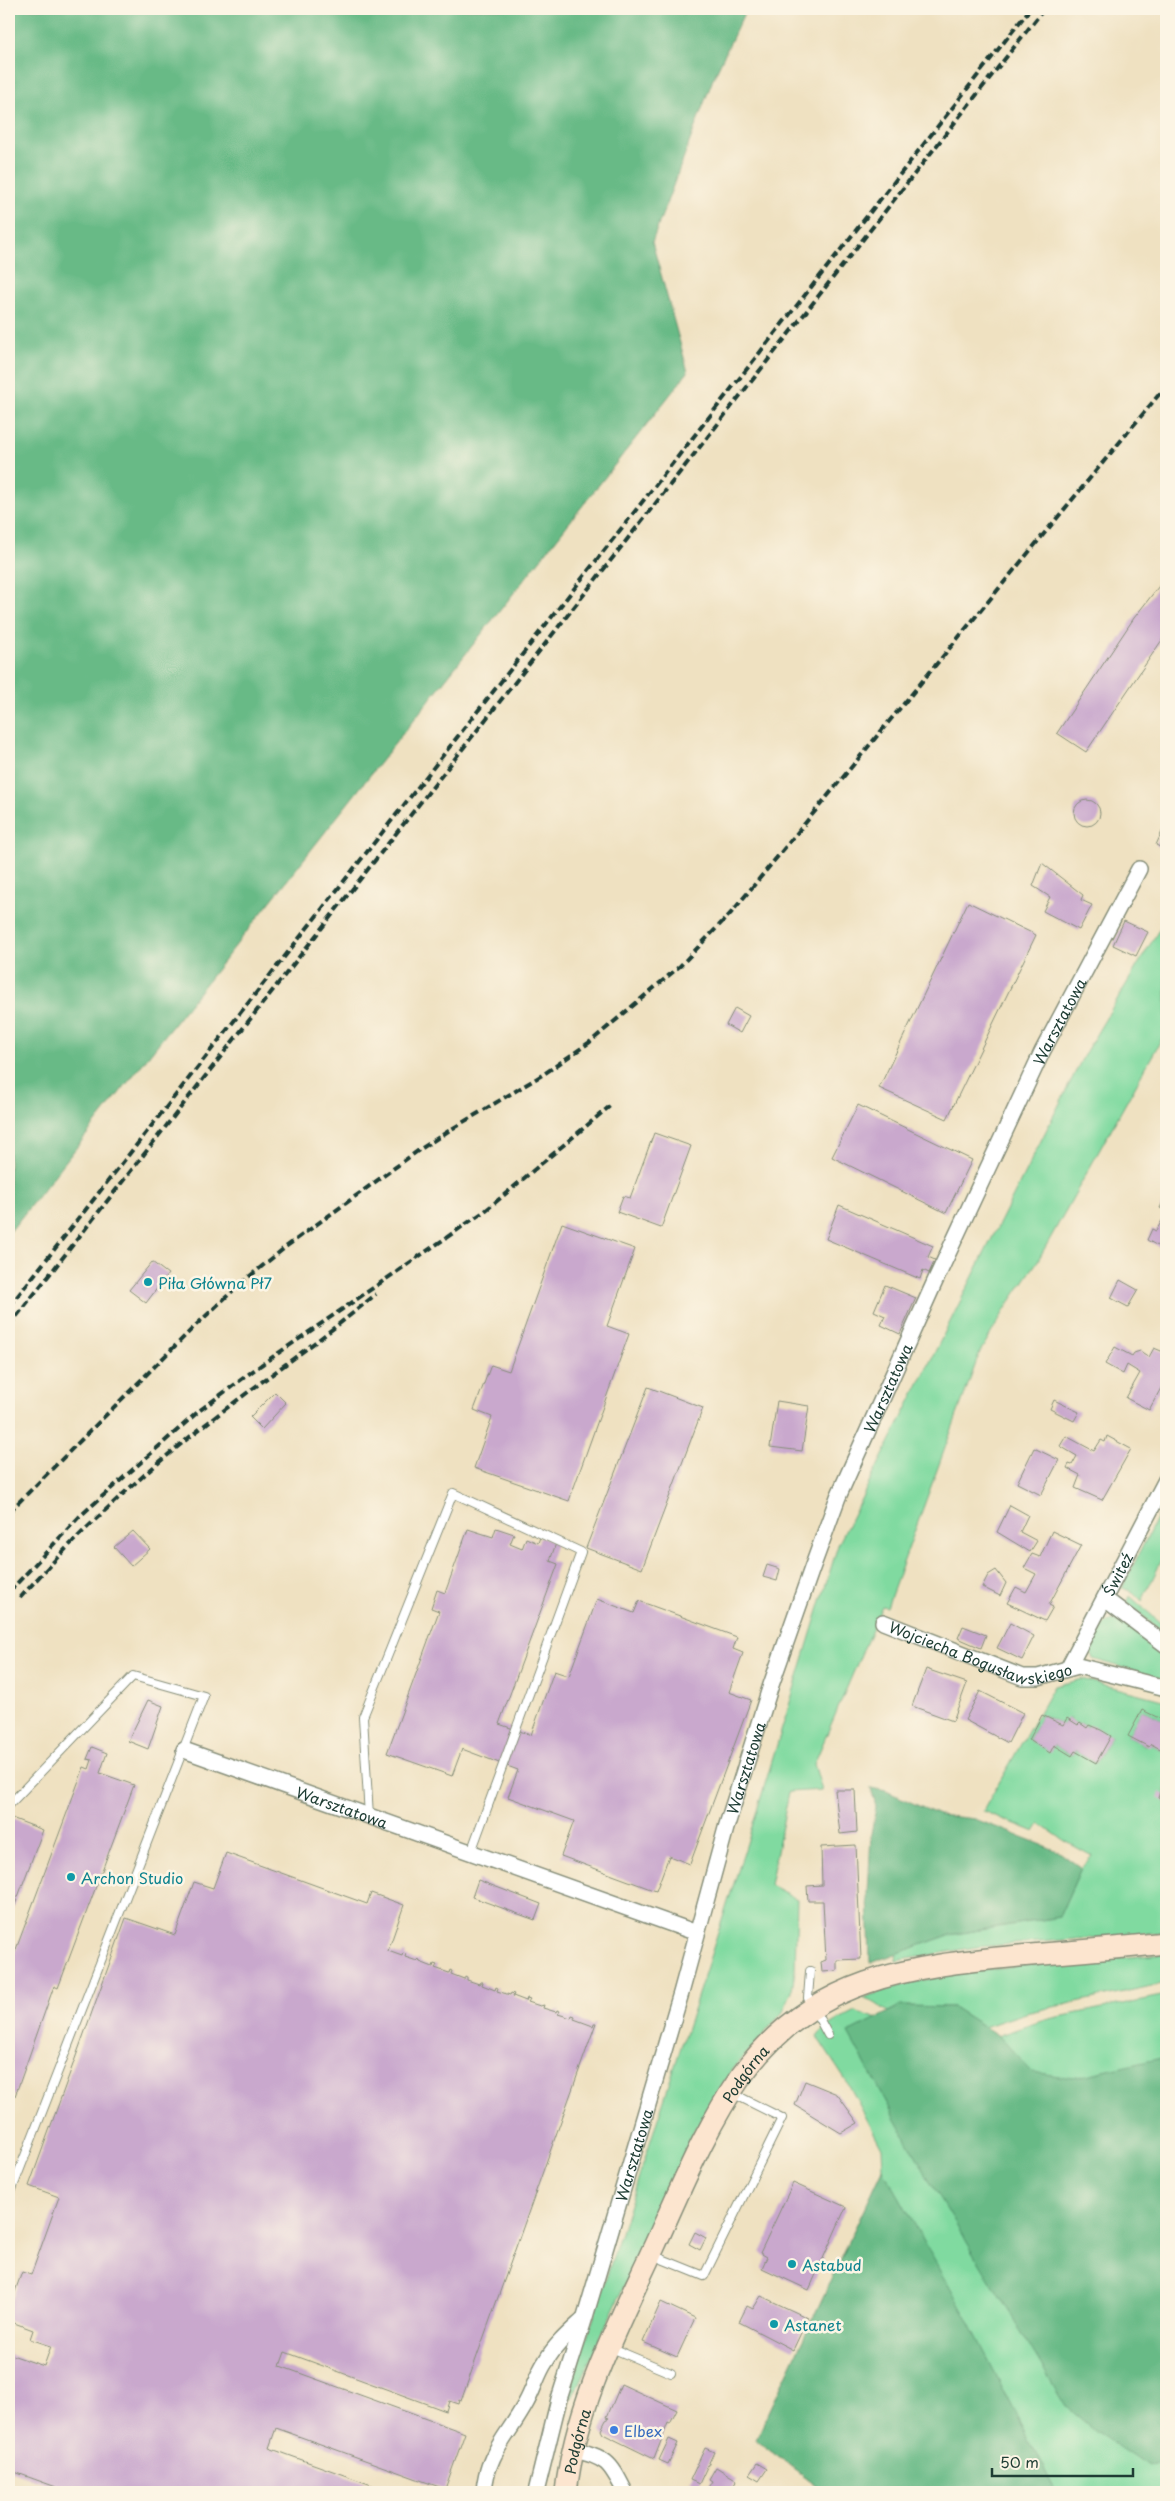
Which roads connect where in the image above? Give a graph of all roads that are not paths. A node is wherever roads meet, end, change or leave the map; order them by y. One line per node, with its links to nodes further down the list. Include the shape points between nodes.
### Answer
1 (1139, 869): 12 (street, Warsztatowa, via 1042,1052 838,1497 771,1685)
2 (1166, 1480): 3 (street, Świteź)
3 (1105, 1599): 5 (street); 6 (street, Świteź)
4 (883, 1622): 6 (street, Wojciecha Bogusławskiego, via 1022,1677 1038,1677)
5 (1166, 1645)
6 (1068, 1668): 7 (street, Wojciecha Bogusławskiego, via 1086,1667)
7 (1166, 1688)
8 (184, 1750): 9 (lane, via 204,1696 133,1676); 10 (street, Warsztatowa); 18 (lane)
9 (9, 1805)
10 (369, 1816): 11 (street, Warsztatowa); 11 (lane, via 363,1717 453,1493 581,1552)
11 (471, 1852): 12 (street, Warsztatowa)
12 (697, 1933): 20 (street, Warsztatowa)
13 (1166, 1943): 15 (street, Podgórna, via 914,1968 860,1984)
14 (810, 1971): 15 (lane, via 808,1998)
15 (813, 2009): 16 (lane); 17 (street, Podgórna, via 767,2047)
16 (828, 2035)
17 (731, 2092): 19 (street, Podgórna, via 700,2147); 19 (lane, via 782,2118 716,2252 704,2276)
18 (9, 2198)
19 (650, 2254): 21 (street, Podgórna)
20 (586, 2318): 24 (street, via 561,2341 545,2362 526,2403 493,2456); 25 (street, Warsztatowa, via 559,2399)
21 (608, 2347): 22 (lane); 23 (street, Podgórna, via 580,2416)
22 (671, 2373)
23 (572, 2449): 26 (street, Podgórna); 27 (street, via 592,2455 612,2467)
24 (484, 2492)
25 (536, 2492)
26 (566, 2492)
27 (625, 2492)

